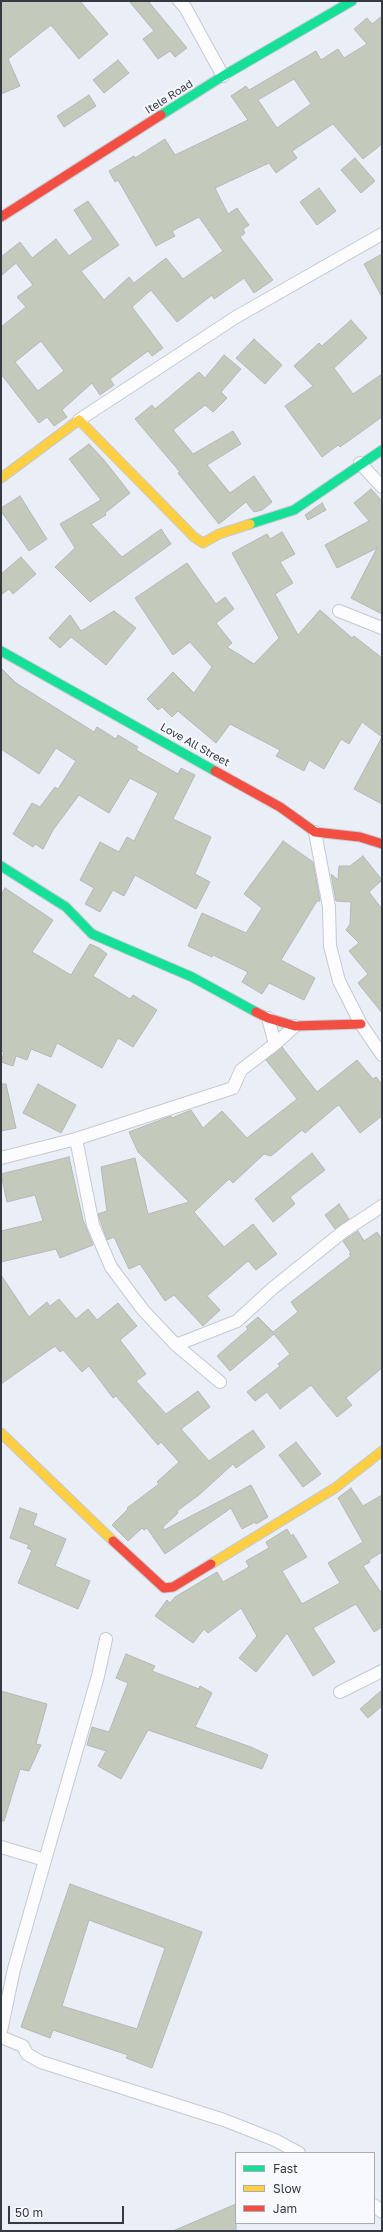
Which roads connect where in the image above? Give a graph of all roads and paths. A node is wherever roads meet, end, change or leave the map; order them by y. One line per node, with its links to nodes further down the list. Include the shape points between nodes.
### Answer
1 (352, 1): 3 (street, Itele Road)
2 (185, 3): 3 (street)
3 (223, 76): 4 (street, Itele Road)
4 (1, 218)
5 (382, 234): 6 (street, via 236,318)
6 (79, 420): 8 (street, via 194,537 203,543 219,534 294,510); 9 (street)
7 (382, 450): 8 (street)
8 (360, 463): 10 (street)
9 (1, 478)
10 (382, 487)
11 (339, 611): 12 (street)
12 (382, 628)
13 (1, 651): 14 (street, Love All Street, via 280,806)
14 (315, 832): 15 (street, via 360,837); 18 (street, via 330,907 330,946 339,981)
15 (382, 844)
16 (1, 866): 17 (street, via 66,907 92,934 192,977)
17 (268, 1018): 19 (street); 20 (street)
18 (361, 1024): 19 (street); 21 (street)
19 (295, 1026): 20 (street)
20 (275, 1044): 22 (street, via 241,1070 233,1088)
21 (382, 1055)
22 (76, 1139): 23 (street); 25 (street, via 93,1226 111,1267 143,1310)
23 (1, 1158)
24 (382, 1206): 25 (street, via 344,1231 273,1288 237,1321)
25 (176, 1345): 26 (street)
26 (220, 1382)
27 (1, 1433): 28 (street, via 164,1588 173,1587 336,1488)
28 (382, 1451)
29 (106, 1639): 33 (street, via 98,1676)
30 (382, 1671): 31 (street)
31 (340, 1692)
32 (1, 1848): 33 (street)
33 (45, 1860): 34 (street, via 14,1970)
34 (1, 2031)
35 (1, 2037): 36 (street, via 23,2046 28,2054 41,2062 224,2120 275,2140)
36 (297, 2152)

